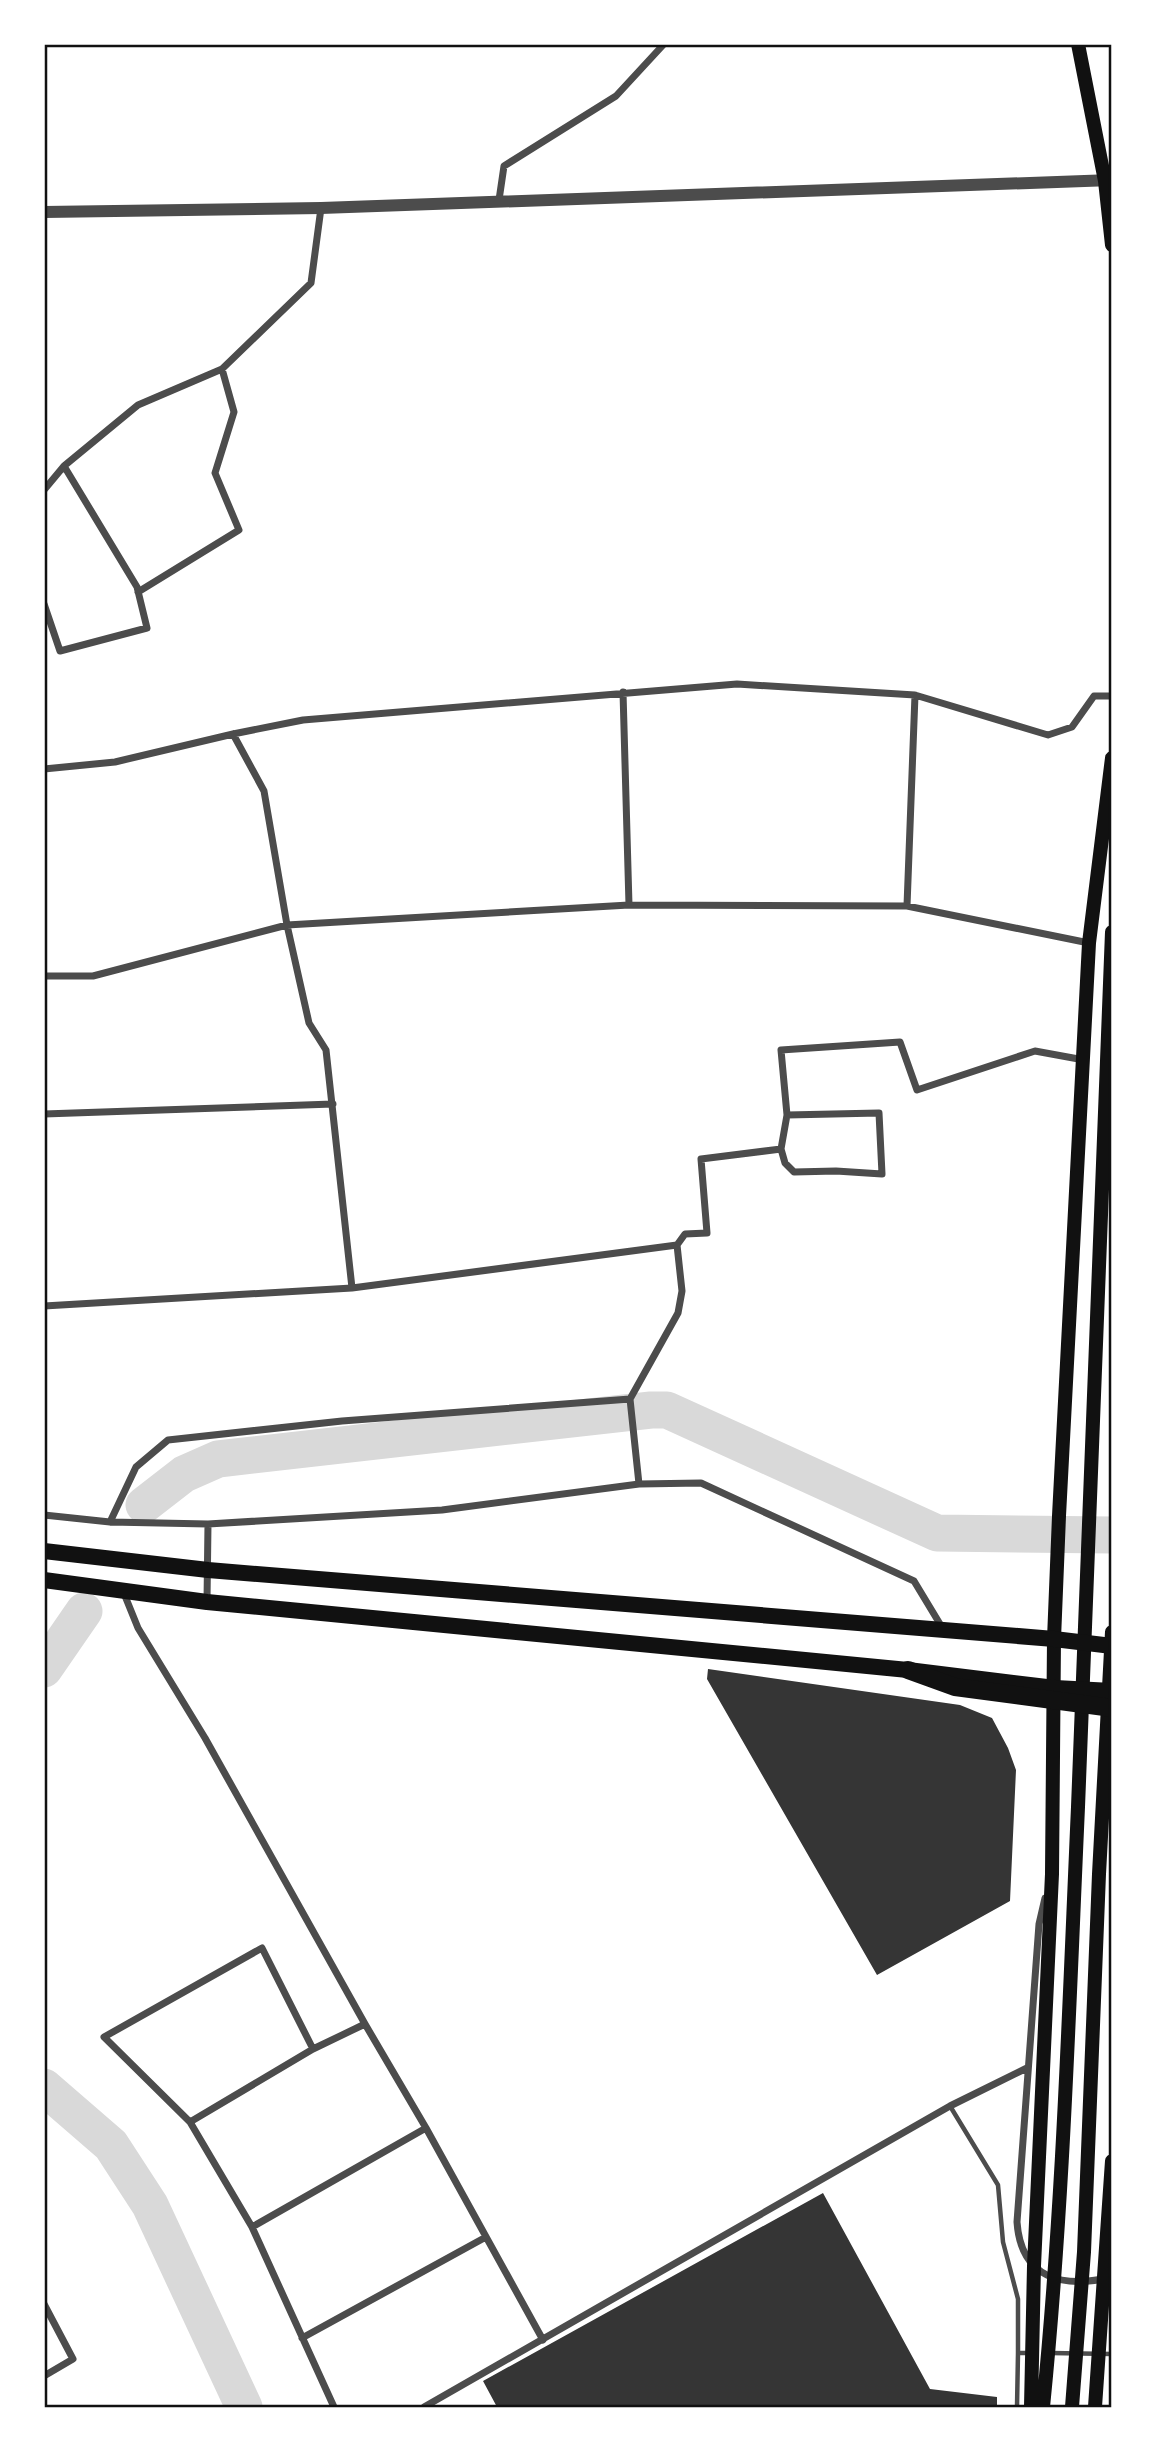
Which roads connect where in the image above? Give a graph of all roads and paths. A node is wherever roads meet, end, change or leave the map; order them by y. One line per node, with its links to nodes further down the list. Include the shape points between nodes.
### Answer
1 (664, 44): 4 (street, via 616,96 504,166)
2 (1078, 44): 3 (main road)
3 (1110, 181): 4 (street); 7 (main road)
4 (499, 200): 5 (street)
5 (321, 208): 6 (street); 8 (street, via 312,283)
6 (44, 212)
7 (1112, 245)
8 (222, 369): 9 (street, via 138,405); 11 (street, via 234,412 215,473 239,530)
9 (64, 466): 10 (street); 11 (street)
10 (44, 490)
11 (138, 592): 12 (street, via 146,628 60,651)
12 (44, 604)
13 (623, 692): 14 (street, via 737,684); 16 (street, via 303,720); 19 (street)
14 (915, 695): 15 (street, via 1048,734 1072,727 1094,696); 20 (street)
15 (1112, 696)
16 (233, 734): 18 (street, via 115,762); 21 (street, via 264,791)
17 (1112, 758): 23 (main road)
18 (44, 769)
19 (629, 905): 20 (street); 21 (street)
20 (907, 906): 23 (street)
21 (287, 925): 24 (street, via 93,976); 26 (street, via 309,1023 326,1050)
22 (1112, 932): 73 (main road, via 1088,1601 1055,2275)
23 (1089, 943): 25 (main road)
24 (44, 976)
25 (1084, 1060): 28 (street, via 1035,1051 916,1090 901,1042 781,1051); 45 (main road)
26 (334, 1104): 27 (street); 31 (street)
27 (44, 1114)
28 (787, 1115): 29 (street); 29 (street, via 879,1113 882,1174 794,1172)
29 (781, 1149): 30 (street, via 701,1159 707,1233 685,1234)
30 (677, 1245): 31 (street); 33 (street, via 682,1290 678,1313)
31 (352, 1288): 32 (street)
32 (44, 1306)
33 (631, 1399): 34 (street); 36 (street, via 342,1421 168,1440 136,1467)
34 (639, 1484): 37 (street, via 442,1510); 43 (street, via 701,1483 914,1581)
35 (44, 1515): 36 (street)
36 (110, 1522): 37 (street)
37 (208, 1524): 39 (street)
38 (44, 1551): 39 (highway)
39 (208, 1570): 42 (street); 43 (highway)
40 (44, 1580): 41 (highway)
41 (123, 1590): 42 (highway); 52 (street, via 138,1628)
42 (207, 1602): 47 (highway)
43 (944, 1630): 45 (highway)
44 (1112, 1632): 68 (main road, via 1084,2252)
45 (1055, 1639): 46 (highway); 49 (main road)
46 (1112, 1646)
47 (908, 1670): 49 (highway, via 955,1687)
48 (1112, 1691): 49 (highway)
49 (1055, 1694): 50 (highway); 51 (main road)
50 (1112, 1708)
51 (1052, 1874): 54 (street, via 1039,1924); 72 (main road)
52 (365, 2024): 53 (street); 57 (street)
53 (313, 2049): 56 (street); 56 (street, via 262,1948 104,2037)
54 (1027, 2068): 55 (street); 61 (street, via 1017,2222 1020,2244 1030,2263 1045,2275 1068,2282)
55 (950, 2106): 64 (street); 65 (lane, via 998,2185 1003,2242 1018,2299)
56 (190, 2122): 59 (street)
57 (426, 2128): 59 (street); 60 (street)
58 (1112, 2161): 74 (main road)
59 (252, 2227): 63 (street)
60 (485, 2236): 63 (street); 64 (street)
61 (1112, 2277)
62 (44, 2304): 67 (street, via 73,2359)
63 (302, 2338): 69 (street)
64 (543, 2340): 70 (street)
65 (1018, 2353): 66 (lane); 71 (lane)
66 (1112, 2354)
67 (44, 2376)
68 (1072, 2406)
69 (334, 2407)
70 (424, 2407)
71 (1017, 2407)
72 (1031, 2407)
73 (1043, 2407)
74 (1095, 2407)

